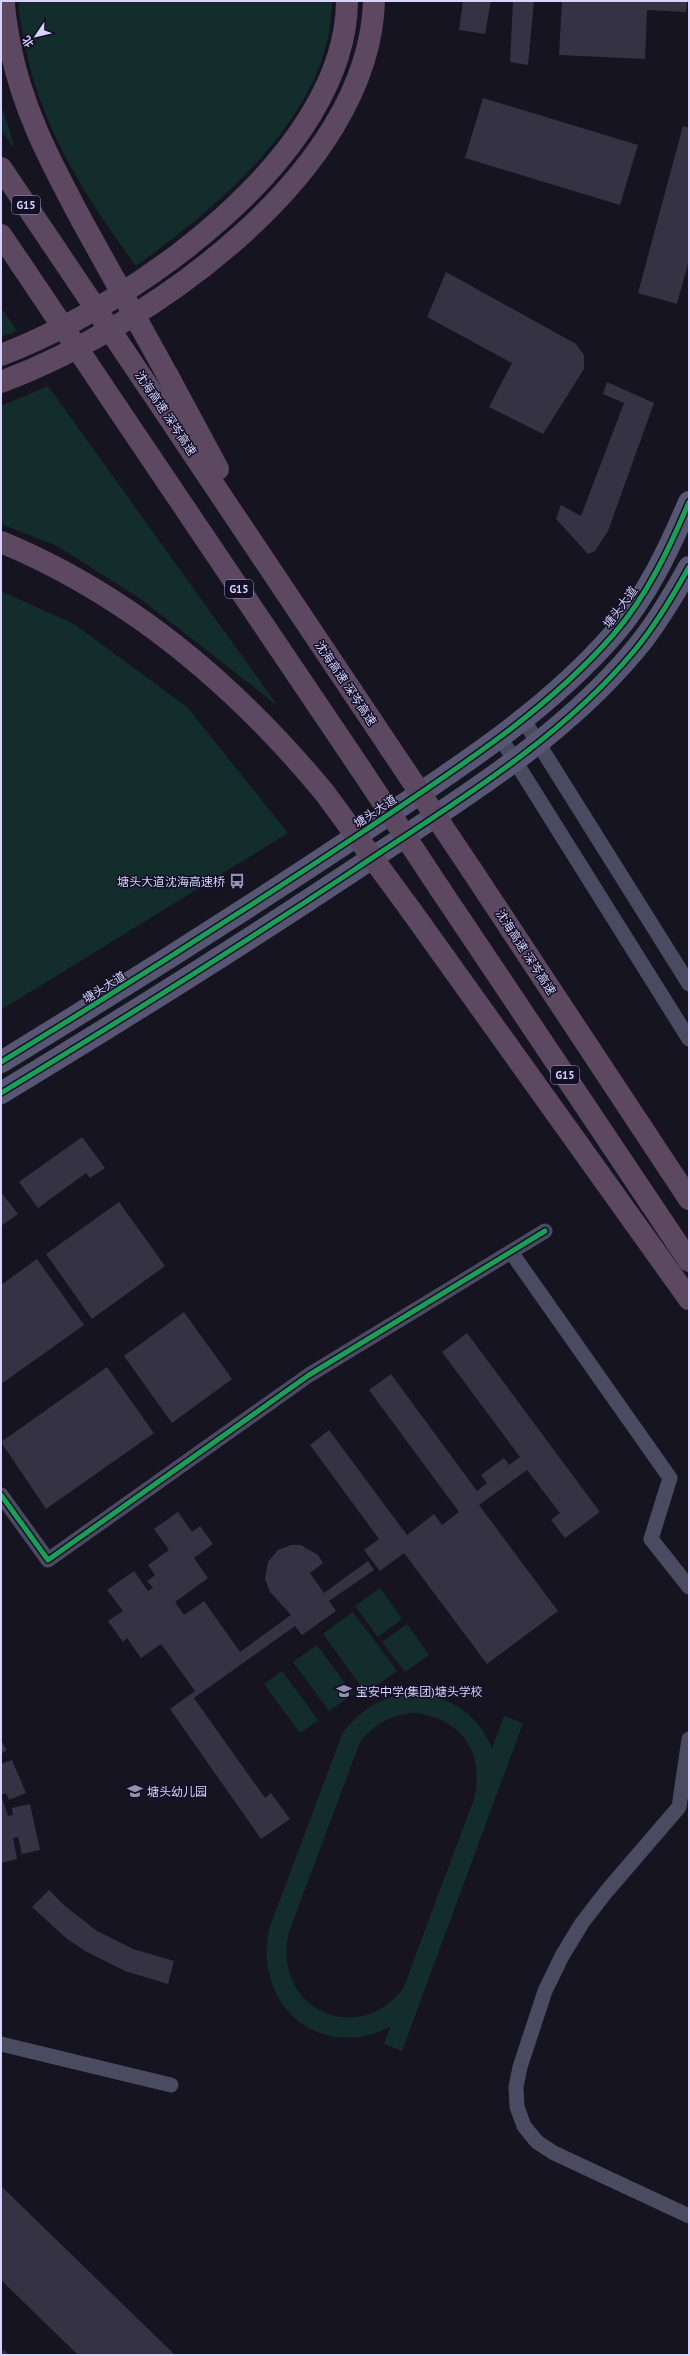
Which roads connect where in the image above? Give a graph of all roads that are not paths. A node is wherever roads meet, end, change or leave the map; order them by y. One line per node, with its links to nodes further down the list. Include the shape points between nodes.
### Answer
1 (4, 1): 11 (highway, bridge, via 12,57 22,95 55,169)
2 (347, 1): 6 (highway, via 345,33 324,92 286,149 258,183 207,230 144,278 74,320)
3 (374, 1): 7 (highway, via 366,55 353,91 333,128 309,162 259,218 197,273 127,321 30,371)
4 (1, 168): 11 (highway, 沈海高速 深岑高速 / G15, bridge)
5 (1, 235): 23 (highway, G15, bridge)
6 (1, 355)
7 (1, 382)
8 (689, 502): 12 (main road, 塘头大道, via 669,548 645,592 613,634 578,672)
9 (1, 542): 24 (highway, bridge, via 59,568 99,591 183,650 251,712 289,751 324,792 410,909)
10 (689, 567): 14 (main road, via 667,607 634,652 596,691)
11 (288, 596): 20 (highway, 沈海高速 深岑高速 / G15, bridge)
12 (523, 719): 13 (main road, 塘头大道); 14 (street)
13 (500, 737): 15 (street); 18 (main road, 塘头大道, via 443,778 228,921)
14 (538, 741): 15 (main road); 16 (street)
15 (515, 760): 17 (street); 19 (main road, via 243,944)
16 (689, 984)
17 (689, 1039)
18 (1, 1062)
19 (1, 1094)
20 (689, 1198)
21 (545, 1231): 22 (street)
22 (511, 1252): 25 (street, via 309,1374 48,1560); 26 (street, via 670,1478 651,1539)
23 (689, 1261)
24 (689, 1299)
25 (1, 1495)
26 (689, 1587)
27 (689, 1739): 30 (street, via 679,1808 606,1892 582,1923 562,1956 545,1991 516,2087 517,2107 522,2120 537,2142 554,2153)
28 (1, 2044): 29 (street)
29 (171, 2085)
30 (689, 2216)

